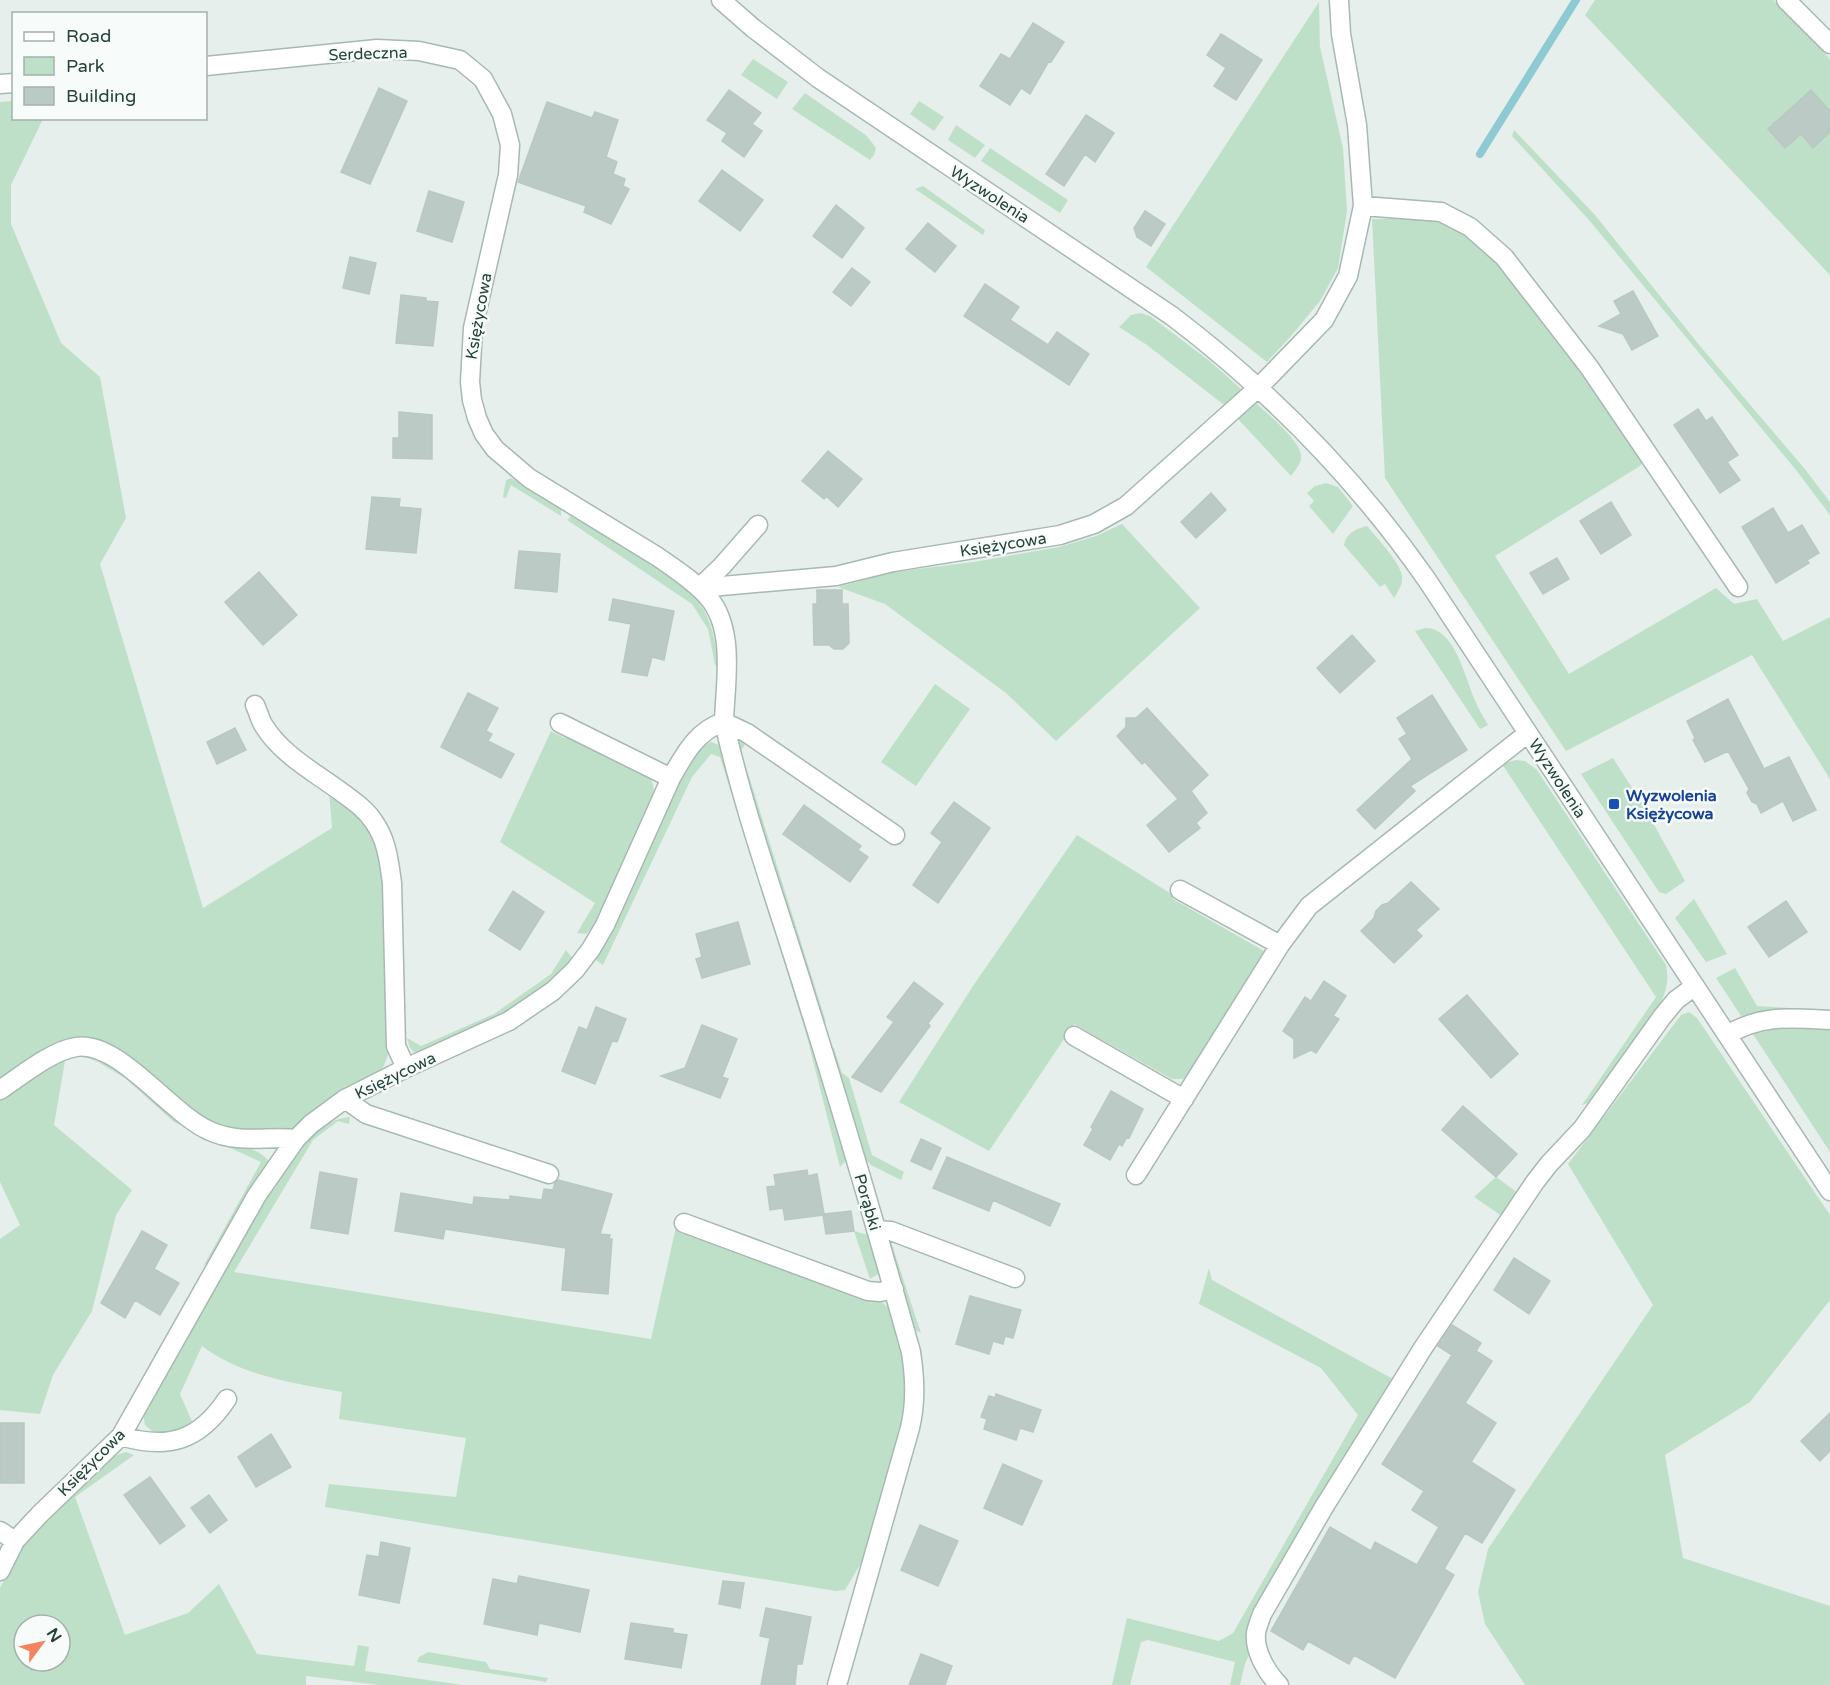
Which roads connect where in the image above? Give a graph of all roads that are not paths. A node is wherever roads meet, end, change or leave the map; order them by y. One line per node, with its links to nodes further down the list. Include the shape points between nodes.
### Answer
1 (721, 0): 8 (street, Wyzwolenia, via 818,78 1172,316)
2 (1339, 0): 7 (street, via 1357,125)
3 (1786, 0): 4 (street)
4 (1830, 44)
5 (207, 66): 6 (street, Serdeczna, via 378,49 419,51 460,60 483,79)
6 (502, 114): 11 (street, Księżycowa, via 510,145 508,175 473,328 469,362 477,418 495,449 529,478 658,557)
7 (1363, 206): 8 (street, via 1348,276 1324,320); 10 (street, via 1441,212 1470,227 1504,257 1589,367)
8 (1259, 387): 11 (street, Księżycowa, via 1126,506 1094,524 1059,535 893,562 836,576); 15 (street, Wyzwolenia, via 1343,472 1394,535)
9 (758, 525): 11 (street)
10 (1738, 587)
11 (699, 588): 13 (street, Księżycowa, via 710,599 723,630 727,667)
12 (255, 705): 24 (street, via 275,741 356,802 383,838 392,883 396,1046)
13 (724, 722): 16 (street, Księżycowa, via 701,734); 17 (street, via 747,733); 33 (street, Porąbki)
14 (560, 723): 16 (street)
15 (1528, 733): 19 (street, via 1324,892); 20 (street, Wyzwolenia)
16 (671, 778): 24 (street, Księżycowa, via 605,925 575,970 554,991 509,1021)
17 (895, 835)
18 (1180, 890): 19 (street)
19 (1280, 945): 27 (street)
20 (1695, 986): 22 (street, Wyzwolenia); 41 (street, via 1662,1017 1582,1129 1535,1182 1423,1348 1324,1507 1262,1614 1256,1632 1263,1662)
21 (1830, 1020): 22 (street, via 1759,1020)
22 (1727, 1035): 31 (street, Wyzwolenia)
23 (1074, 1036): 27 (street)
24 (406, 1068): 26 (street, Księżycowa)
25 (0, 1090): 28 (street, via 53,1055 75,1047 90,1047 125,1064 186,1117 207,1130 228,1138)
26 (345, 1099): 28 (street, Księżycowa); 29 (street, via 366,1114)
27 (1184, 1099): 30 (street)
28 (296, 1139): 37 (street, Księżycowa, via 257,1195)
29 (549, 1174)
30 (1136, 1175)
31 (1830, 1191)
32 (684, 1223): 35 (street, via 868,1291)
33 (876, 1230): 34 (street, via 891,1231); 35 (street, Porąbki)
34 (1015, 1278)
35 (894, 1289): 40 (street, Porąbki, via 911,1352 915,1408)
36 (227, 1399): 37 (street, via 203,1426 172,1442 141,1442)
37 (121, 1436): 38 (street, Księżycowa)
38 (8, 1536): 39 (street, Księżycowa)
39 (0, 1571)
40 (837, 1685)
41 (1279, 1685)

